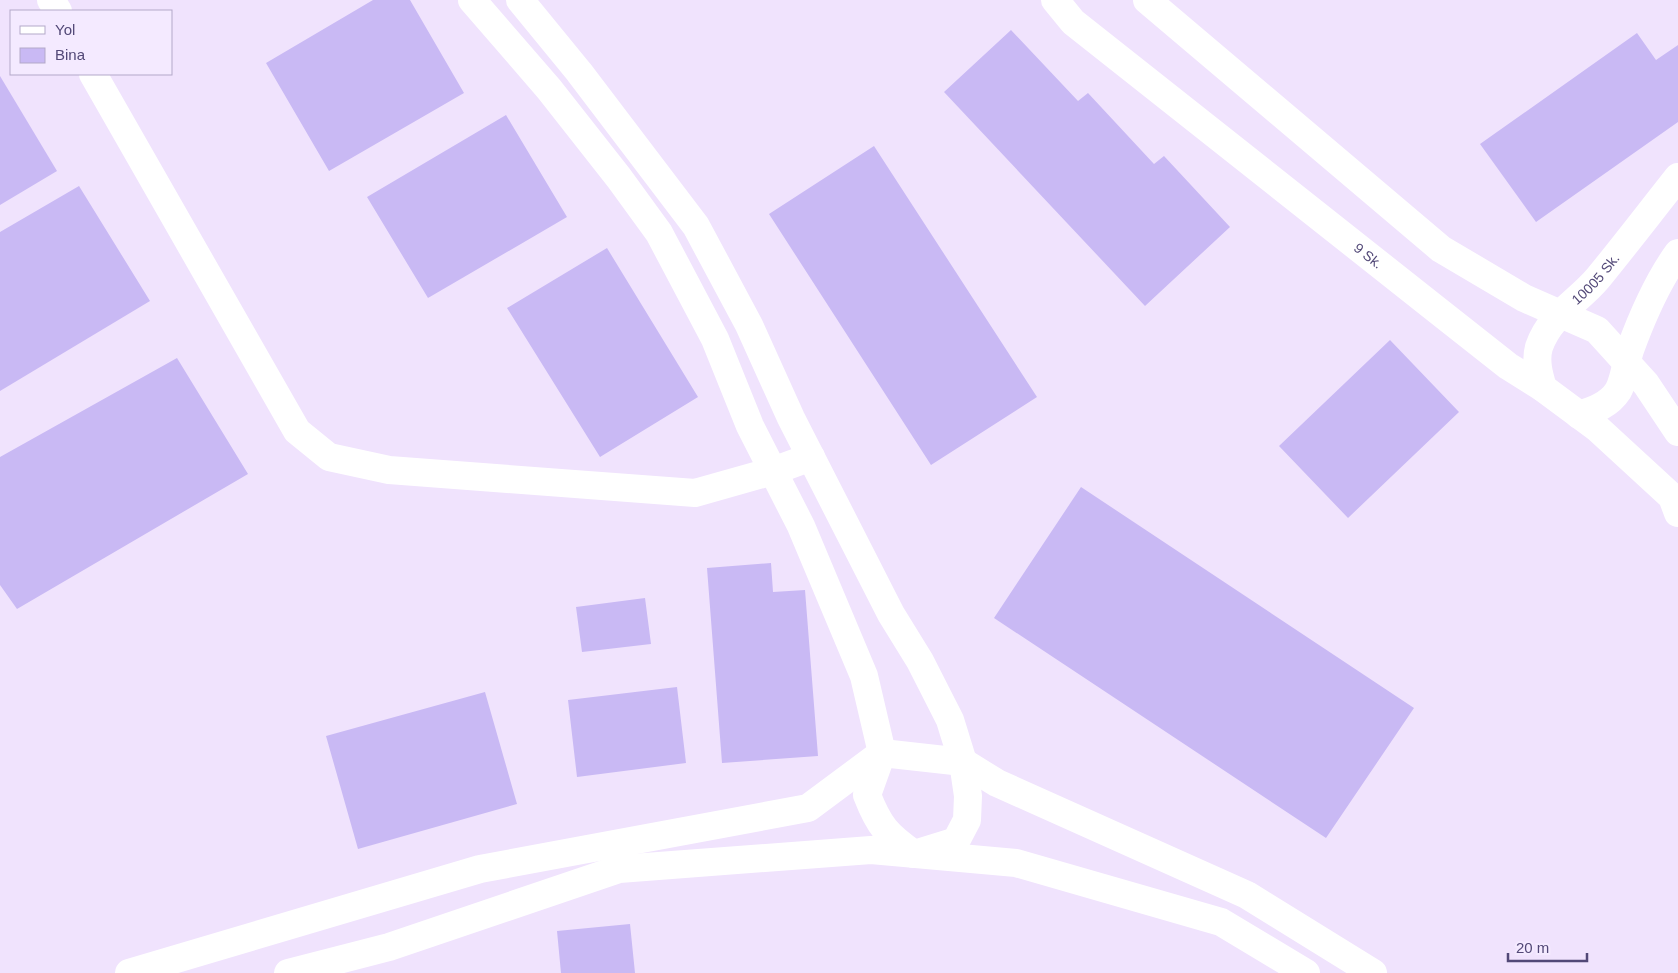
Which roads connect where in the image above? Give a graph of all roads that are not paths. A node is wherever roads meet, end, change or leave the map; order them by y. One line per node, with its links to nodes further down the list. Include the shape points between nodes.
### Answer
1 (472, 0): 14 (street, via 549,89 659,233 715,339 750,426)
2 (520, 0): 13 (street, via 696,226 749,325)
3 (1055, 0): 10 (street, 9 Sk., via 1073,22 1508,366)
4 (1147, 0): 8 (street, via 1441,249 1524,298)
5 (94, 75): 14 (street, via 296,431 329,457 389,470 695,493)
6 (1678, 177): 8 (street, 10005 Sk., via 1596,281)
7 (1678, 253): 9 (street, via 1649,304)
8 (1559, 314): 9 (street, via 1597,330); 10 (street, 10005 Sk., via 1539,348 1537,369)
9 (1626, 362): 11 (street, via 1619,390 1609,402); 12 (street, via 1646,384)
10 (1544, 388): 11 (street, 9 Sk.)
11 (1579, 415): 15 (street, 9 Sk., via 1672,497)
12 (1678, 432)
13 (811, 457): 14 (street); 17 (street, via 891,614 946,712)
14 (773, 471): 16 (street, via 801,526 864,676)
15 (1678, 513)
16 (882, 753): 17 (street); 18 (street, via 867,795 876,817 892,838); 19 (street, via 808,808 480,869)
17 (963, 762): 18 (street, via 968,796 967,820 956,841); 22 (street, via 996,783 1247,895)
18 (914, 854): 20 (street, via 870,850 619,869 389,947); 21 (street, via 1016,863 1221,922)
19 (129, 973)
20 (288, 973)
21 (1306, 973)
22 (1373, 973)

